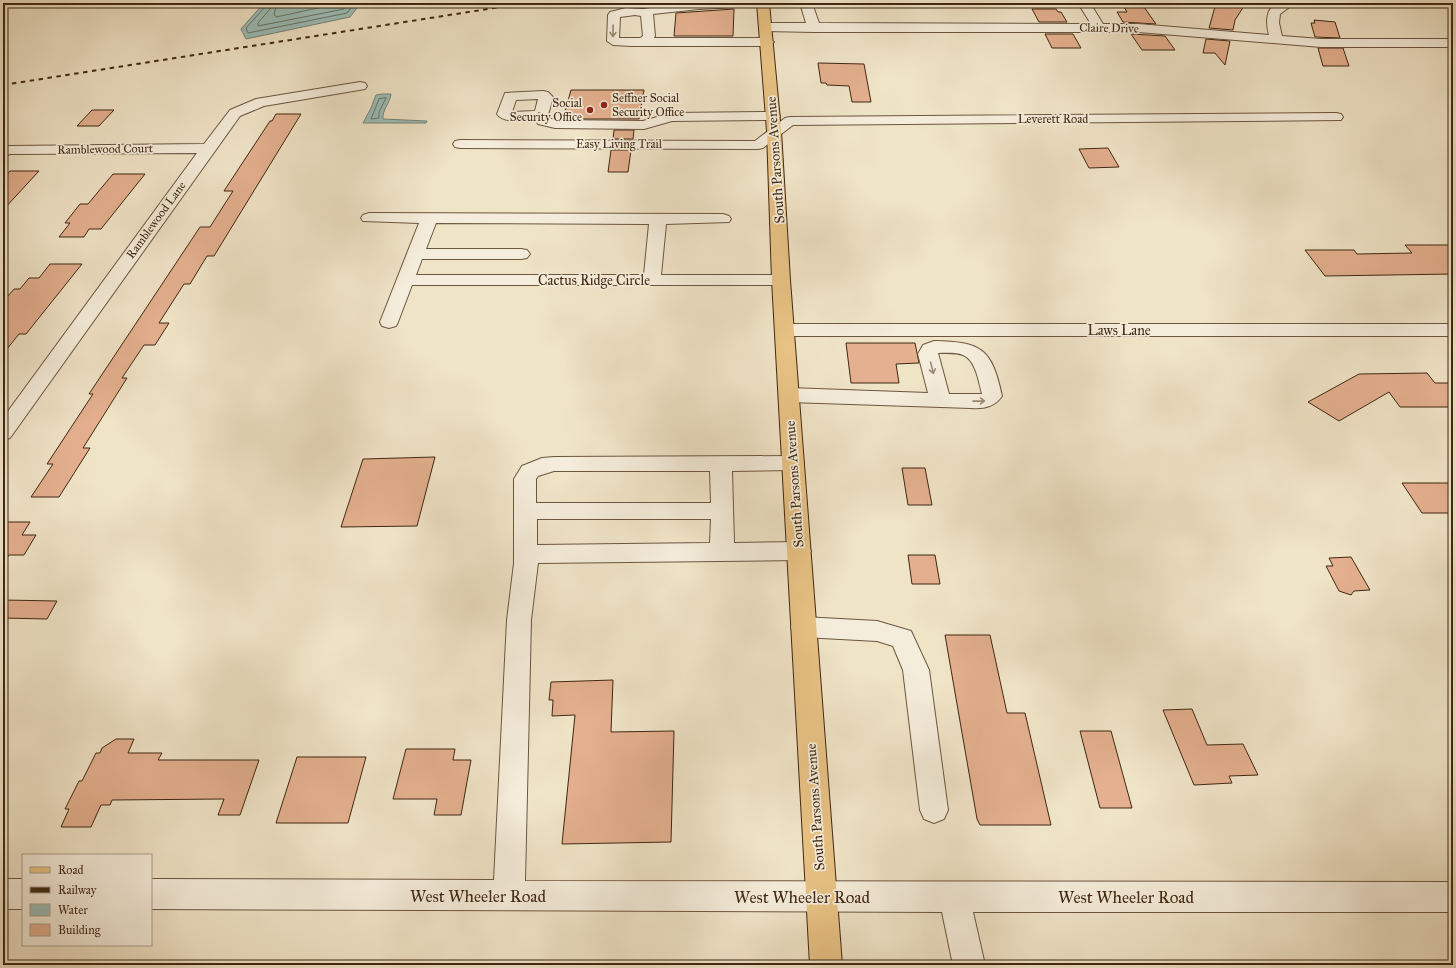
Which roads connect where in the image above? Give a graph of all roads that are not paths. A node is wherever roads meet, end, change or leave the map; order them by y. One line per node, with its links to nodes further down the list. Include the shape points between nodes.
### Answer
1 (738, 3): 6 (street)
2 (763, 3): 9 (main road, South Parsons Avenue)
3 (806, 3): 7 (street)
4 (1084, 3): 8 (street)
5 (1289, 3): 10 (street, via 1282,5 1274,14 1271,24)
6 (644, 12): 11 (street, via 650,36); 11 (street, one-way to 11, via 614,15 612,35 613,41 616,42)
7 (814, 28): 8 (street, Claire Drive); 9 (street, Claire Drive)
8 (1099, 28): 10 (street, Claire Drive, via 1171,30)
9 (766, 34): 11 (street, Claire Drive); 16 (main road, South Parsons Avenue)
10 (1277, 40): 12 (street, Claire Drive, via 1321,43)
11 (644, 42)
12 (1453, 43)
13 (360, 86): 18 (street, Ramblewood Lane, via 261,102 235,113)
14 (541, 115): 14 (street, via 546,97 543,95 510,96 504,114); 16 (street, via 543,121 555,124 644,125 672,117)
15 (1336, 117): 16 (street, Leverett Road, via 790,121)
16 (773, 124): 17 (street, Easy Living Trail, via 758,144); 28 (main road, South Parsons Avenue)
17 (460, 144)
18 (208, 148): 19 (street, Ramblewood Court); 34 (street, Ramblewood Lane)
19 (3, 152)
20 (369, 218): 21 (street)
21 (429, 219): 22 (street); 24 (street)
22 (658, 219): 23 (street); 26 (street)
23 (723, 219)
24 (416, 254): 25 (street); 27 (street)
25 (521, 254)
26 (652, 279): 27 (street, Cactus Ridge Circle); 28 (street, Cactus Ridge Circle)
27 (406, 280): 29 (street)
28 (782, 280): 30 (main road, South Parsons Avenue)
29 (389, 322)
30 (785, 330): 31 (street, Laws Lane); 32 (main road, South Parsons Avenue)
31 (1453, 330)
32 (789, 395): 33 (street); 36 (main road, South Parsons Avenue)
33 (940, 399)
34 (3, 433)
35 (721, 463): 36 (street); 37 (street, via 542,466 530,471 526,479); 38 (street)
36 (793, 463): 40 (main road, South Parsons Avenue)
37 (526, 511): 38 (street); 41 (street)
38 (722, 511): 39 (street)
39 (722, 551): 40 (street); 41 (street)
40 (799, 551): 42 (main road, South Parsons Avenue)
41 (526, 554): 47 (street, via 519,620)
42 (804, 627): 43 (street, via 877,631 902,638 916,670); 48 (main road, South Parsons Avenue)
43 (934, 810)
44 (3, 894): 45 (street)
45 (22, 894)
46 (152, 894): 47 (street, West Wheeler Road)
47 (509, 896): 48 (street, West Wheeler Road)
48 (821, 897): 49 (street, West Wheeler Road); 51 (main road, South Parsons Avenue)
49 (954, 897): 50 (street, West Wheeler Road); 52 (street)
50 (1453, 897)
51 (826, 965)
52 (969, 965)

